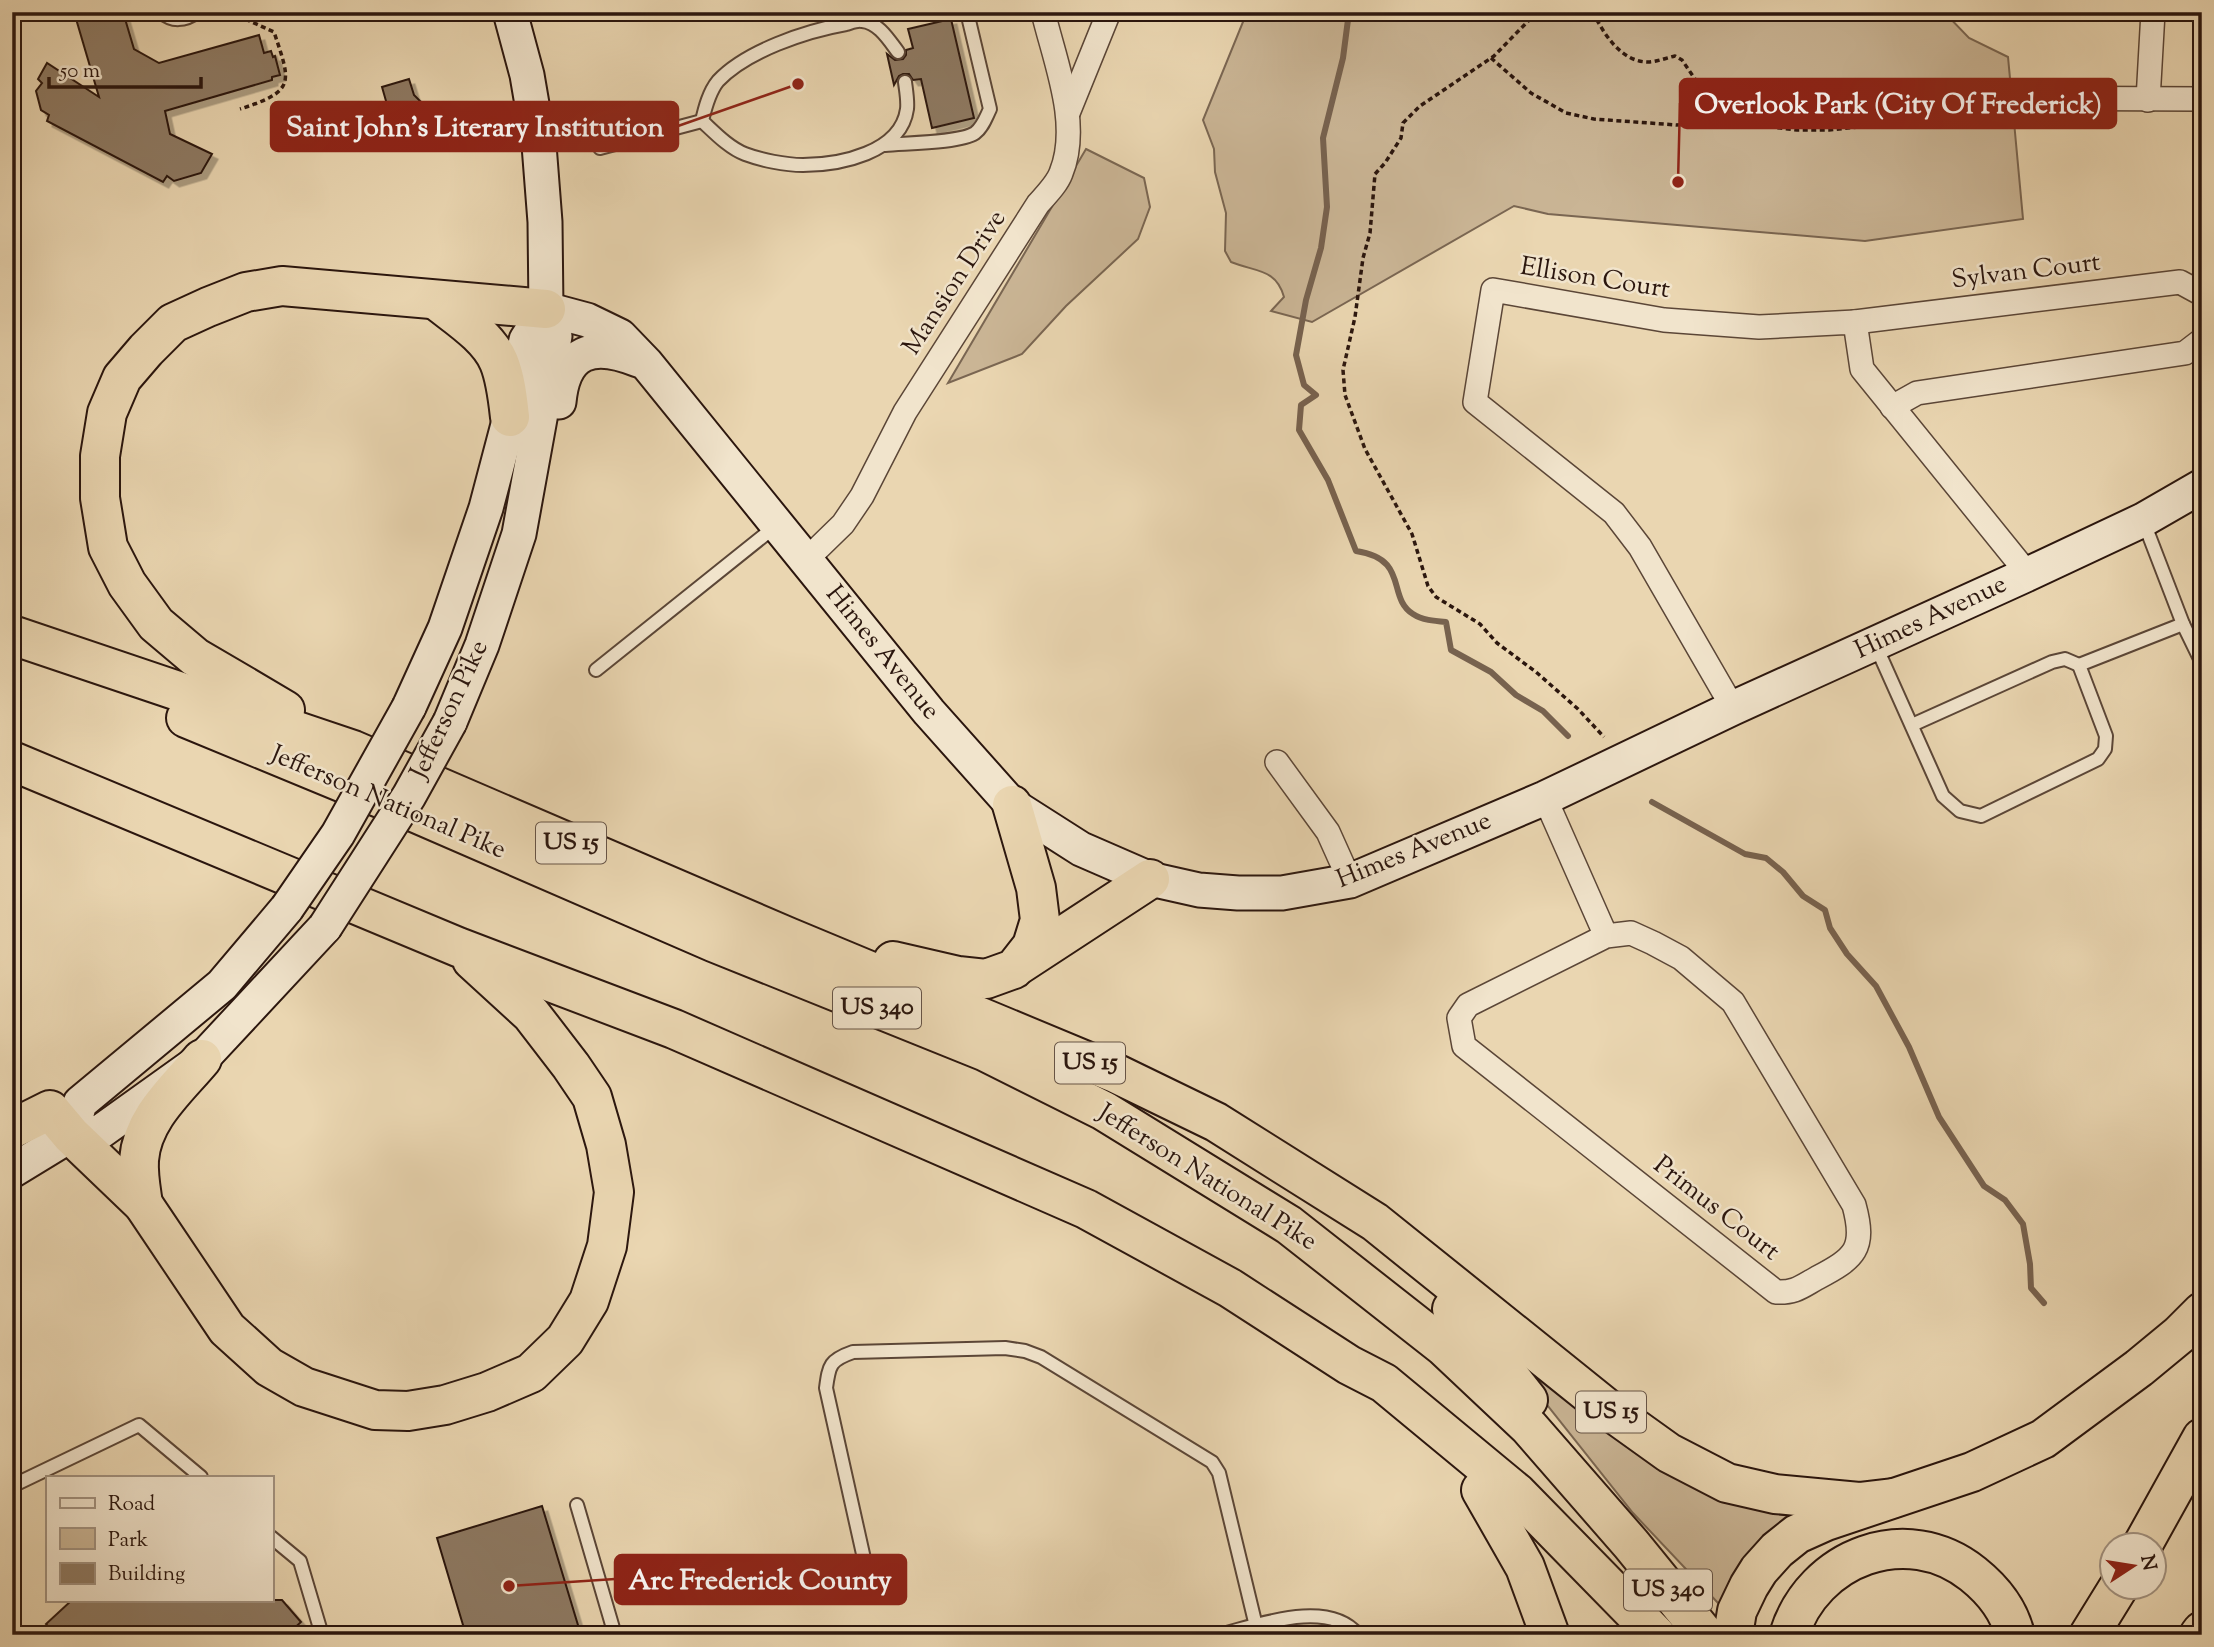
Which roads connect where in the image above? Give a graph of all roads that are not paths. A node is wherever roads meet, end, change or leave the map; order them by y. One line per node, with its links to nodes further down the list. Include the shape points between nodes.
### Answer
1 (161, 12): 2 (lane, via 178,20)
2 (197, 12)
3 (510, 12): 21 (main road, Jefferson Pike, via 539,145)
4 (881, 12): 9 (lane)
5 (967, 12): 17 (lane, via 989,109 984,122 974,133 954,139)
6 (1043, 12): 15 (street, Mansion Drive)
7 (1109, 12): 15 (street)
8 (2153, 12): 14 (street)
9 (863, 20): 10 (lane, via 882,30); 16 (lane, via 786,41 746,59 718,82)
10 (898, 52)
11 (905, 82): 17 (lane, via 907,109 900,128)
12 (1942, 99): 14 (street)
13 (2202, 99): 14 (street)
14 (2148, 100)
15 (1068, 113): 31 (street, Mansion Drive, via 1070,137 1061,175 905,412 862,496 843,524)
16 (702, 121): 17 (lane, via 743,153 802,165 846,159); 18 (lane)
17 (885, 145)
18 (600, 148)
19 (2202, 294): 22 (street, Sylvan Court, via 2180,282)
20 (436, 300): 21 (highway); 26 (highway, via 482,338 498,360); 42 (highway, via 282,286 246,292 173,323 122,378 107,413 100,498 108,547 156,624 195,657)
21 (546, 309): 24 (main road, Himes Avenue, via 587,320 620,336); 26 (main road, Jefferson Pike, via 526,340); 30 (main road, Jefferson Pike, via 555,336)
22 (1855, 323): 25 (street, via 1862,369); 40 (street, Ellison Court, via 1759,327 1664,320 1493,290 1475,402 1614,513 1640,547)
23 (2202, 340): 25 (street, via 2185,353 1917,393)
24 (646, 363): 29 (main road, Himes Avenue); 30 (main road, via 600,350 574,359 567,368 541,506)
25 (1892, 407): 32 (street)
26 (510, 417): 57 (main road, Jefferson Pike, bridge, via 486,508 445,628 409,707 338,834 286,908 222,985 80,1103)
27 (2202, 486): 28 (main road, Himes Avenue)
28 (2143, 520): 32 (main road, Himes Avenue); 33 (lane)
29 (778, 525): 31 (main road, Himes Avenue); 39 (lane)
30 (519, 534): 55 (main road, Jefferson Pike, bridge, via 482,645 450,722 409,796 325,927)
31 (806, 561): 47 (main road, Himes Avenue)
32 (2028, 574): 35 (main road, Himes Avenue)
33 (2183, 624): 37 (lane); 38 (lane)
34 (12, 635): 42 (highway, US 15)
35 (1875, 644): 40 (main road, Himes Avenue); 41 (lane)
36 (12, 647): 71 (highway, Jefferson National Pike / US 340, via 984,1051 1104,1111 1289,1225 1443,1346 1529,1427)
37 (2202, 663)
38 (2079, 665): 41 (lane, via 2064,659 2052,662); 41 (lane, via 2106,736 2105,750 2098,759 1981,816 1960,811 1943,796)
39 (596, 670)
40 (1733, 708): 46 (main road, Himes Avenue)
41 (1912, 725)
42 (354, 750): 52 (highway, US 15)
43 (12, 761): 48 (highway)
44 (1277, 762): 50 (street, via 1328,832)
45 (12, 781): 48 (highway)
46 (1545, 798): 50 (main road, Himes Avenue); 51 (street)
47 (1012, 805): 49 (main road, Himes Avenue, via 1081,849); 54 (highway, via 1040,920 1032,946)
48 (167, 827): 53 (highway)
49 (1150, 879): 50 (main road, Himes Avenue, via 1199,890 1271,893); 54 (highway)
50 (1350, 881)
51 (1606, 936): 51 (street, Primus Court, via 1631,933 1662,948 1681,958 1733,1002 1854,1205 1860,1230 1856,1249 1844,1264 1791,1292 1776,1292 1464,1046 1459,1018 1468,1005)
52 (788, 937): 54 (highway, via 958,976 986,979); 60 (highway, US 15, via 1149,1089 1216,1122)
53 (458, 947): 59 (highway, via 531,1014 571,1066 592,1097 607,1145 614,1192 600,1268 589,1301 565,1340 531,1373 488,1392 408,1411 375,1410 304,1387 269,1367 227,1329); 62 (highway, via 674,1029 1086,1209 1230,1288)
54 (1014, 969)
55 (202, 1059): 57 (main road, Jefferson Pike, via 100,1132); 59 (highway, via 155,1114 145,1133 139,1159)
56 (12, 1129): 57 (highway, via 50,1110)
57 (71, 1135): 58 (main road, Jefferson Pike); 59 (highway)
58 (12, 1171)
59 (143, 1204)
60 (1375, 1223): 67 (highway, US 15, via 1669,1453 1727,1483 1775,1494 1859,1502); 71 (highway, via 1543,1418)
61 (2202, 1312): 67 (highway, US 15, via 2139,1368 2043,1439 1972,1472)
62 (1349, 1365): 66 (highway, via 1372,1394); 81 (highway, via 1384,1383 1517,1493)
63 (2202, 1438): 69 (highway)
64 (200, 1476): 65 (lane, via 139,1425)
65 (12, 1486)
66 (1481, 1490): 79 (highway, via 1525,1567); 80 (highway)
67 (1893, 1498): 83 (highway, via 1826,1521 1797,1534 1777,1550 1749,1586 1737,1611)
68 (577, 1505): 76 (lane)
69 (2149, 1532)
70 (273, 1539): 75 (lane, via 300,1561)
71 (1631, 1544): 82 (highway, Jefferson National Pike / US 340)
72 (865, 1563): 74 (lane, via 826,1388 828,1370 836,1358 853,1352 1015,1349 1041,1357 1212,1462 1219,1473)
73 (2109, 1602): 86 (highway)
74 (1256, 1626): 77 (lane); 78 (lane, via 1318,1616 1352,1628)
75 (322, 1635)
76 (615, 1635)
77 (1219, 1635)
78 (1358, 1635)
79 (1550, 1635)
80 (1628, 1635)
81 (1656, 1635)
82 (1705, 1635)
83 (1733, 1635)
84 (1789, 1635): 85 (highway, via 1806,1598 1823,1579 1844,1564 1892,1549 1942,1556 1965,1568 2001,1604)
85 (2015, 1635)
86 (2090, 1635)

